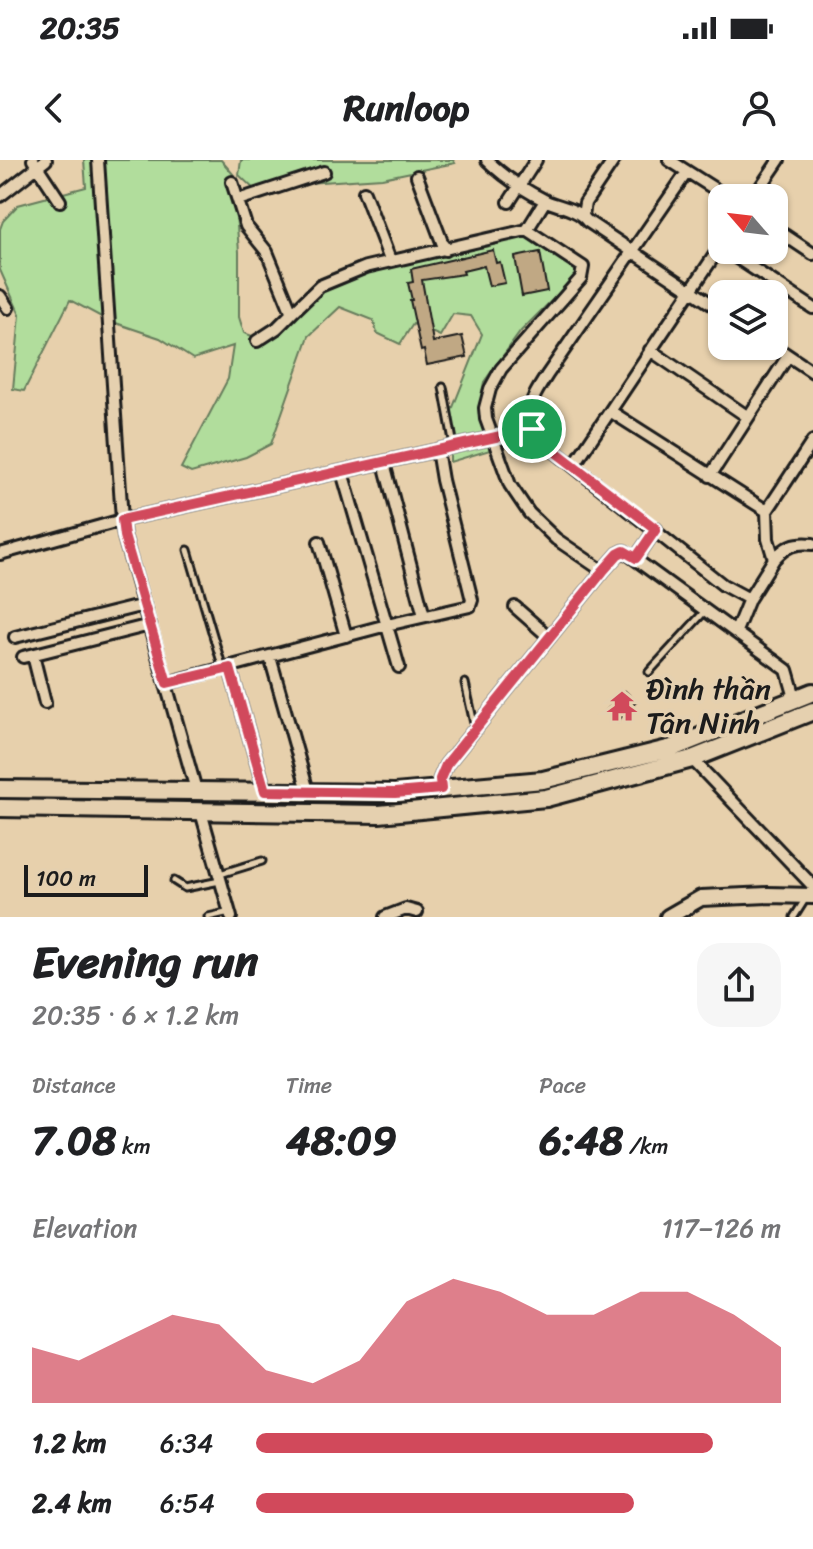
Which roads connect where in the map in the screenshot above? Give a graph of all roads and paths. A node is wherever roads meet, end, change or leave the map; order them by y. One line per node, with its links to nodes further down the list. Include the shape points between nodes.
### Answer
1 (98, 160): 54 (street)
2 (487, 160): 12 (street)
3 (536, 160): 12 (street)
4 (614, 160): 21 (street, via 585,203)
5 (669, 160): 9 (street)
6 (779, 160): 13 (street)
7 (39, 162): 16 (street); 18 (street)
8 (324, 172): 17 (street)
9 (687, 172): 14 (street); 25 (street)
10 (417, 176): 24 (street)
11 (232, 182): 17 (street)
12 (520, 184): 19 (street); 20 (street)
13 (763, 184)
14 (708, 185)
15 (364, 192): 27 (street)
16 (0, 196)
17 (238, 200): 35 (street)
18 (60, 201)
19 (545, 201): 21 (street); 22 (street)
20 (509, 202)
21 (583, 215): 25 (street)
22 (527, 230): 24 (street); 45 (street, via 584,271 490,389 485,408)
23 (788, 237): 26 (street)
24 (445, 250): 27 (street)
25 (632, 251): 30 (street); 44 (street, via 531,400)
26 (813, 254)
27 (390, 260): 35 (street, via 320,286)
28 (710, 264): 30 (street)
29 (747, 264): 34 (street)
30 (691, 290): 32 (street); 37 (street)
31 (0, 296): 33 (street)
32 (708, 302)
33 (8, 308)
34 (813, 308)
35 (292, 313): 36 (street)
36 (257, 341)
37 (650, 350): 42 (street); 43 (street)
38 (788, 356): 40 (street)
39 (785, 360): 43 (street)
40 (813, 372)
41 (443, 387): 47 (lane)
42 (610, 411): 50 (street); 52 (street)
43 (748, 417): 52 (street)
44 (532, 429): 45 (street); 50 (street)
45 (494, 439): 47 (street); 62 (street, via 510,485 529,513)
46 (813, 441): 53 (street)
47 (454, 447): 48 (street)
48 (437, 450): 49 (street); 67 (street, via 472,600 465,608)
49 (384, 463): 51 (street); 67 (street)
50 (574, 465): 55 (street)
51 (342, 472): 54 (street); 69 (street)
52 (710, 476): 53 (street)
53 (767, 511): 61 (street)
54 (122, 520): 59 (street); 64 (street)
55 (656, 529): 60 (street); 63 (street, via 723,585)
56 (319, 542): 71 (street)
57 (813, 544): 61 (street, via 798,542)
58 (188, 550): 76 (lane)
59 (0, 554)
60 (636, 558): 62 (street, via 624,551); 66 (street)
61 (774, 559): 63 (street)
62 (603, 571): 73 (street)
63 (749, 599): 70 (street)
64 (144, 605): 68 (street); 72 (street)
65 (515, 607): 73 (street)
66 (707, 609): 70 (street); 77 (lane)
67 (424, 616): 69 (street)
68 (150, 625): 78 (street); 82 (street, via 28,656)
69 (387, 625): 71 (street); 75 (street)
70 (736, 631): 81 (street, via 787,670)
71 (346, 636): 74 (street)
72 (15, 637)
73 (549, 637): 84 (street)
74 (270, 657): 76 (street); 90 (street)
75 (399, 667)
76 (227, 669): 78 (street); 89 (street)
77 (649, 672)
78 (167, 683): 88 (street)
79 (465, 683): 84 (lane)
80 (813, 692): 81 (main road)
81 (796, 701): 87 (main road, via 672,748 558,777)
82 (45, 703)
83 (813, 711): 85 (main road)
84 (475, 729): 87 (street, via 441,773)
85 (692, 759): 92 (main road, via 546,798 458,808 379,814); 96 (street)
86 (0, 789): 88 (main road)
87 (441, 789): 90 (main road)
88 (196, 790): 89 (main road)
89 (265, 791): 90 (main road)
90 (308, 791)
91 (0, 808): 92 (main road)
92 (201, 812): 94 (street)
93 (262, 861): 94 (lane)
94 (220, 877): 95 (lane, via 185,888); 98 (street)
95 (174, 881)
96 (811, 893): 101 (main road, via 701,898); 102 (lane)
97 (417, 912): 100 (street, via 406,909)
98 (230, 915): 99 (lane)
99 (208, 917)
100 (385, 917)
101 (668, 917)
102 (794, 917)

